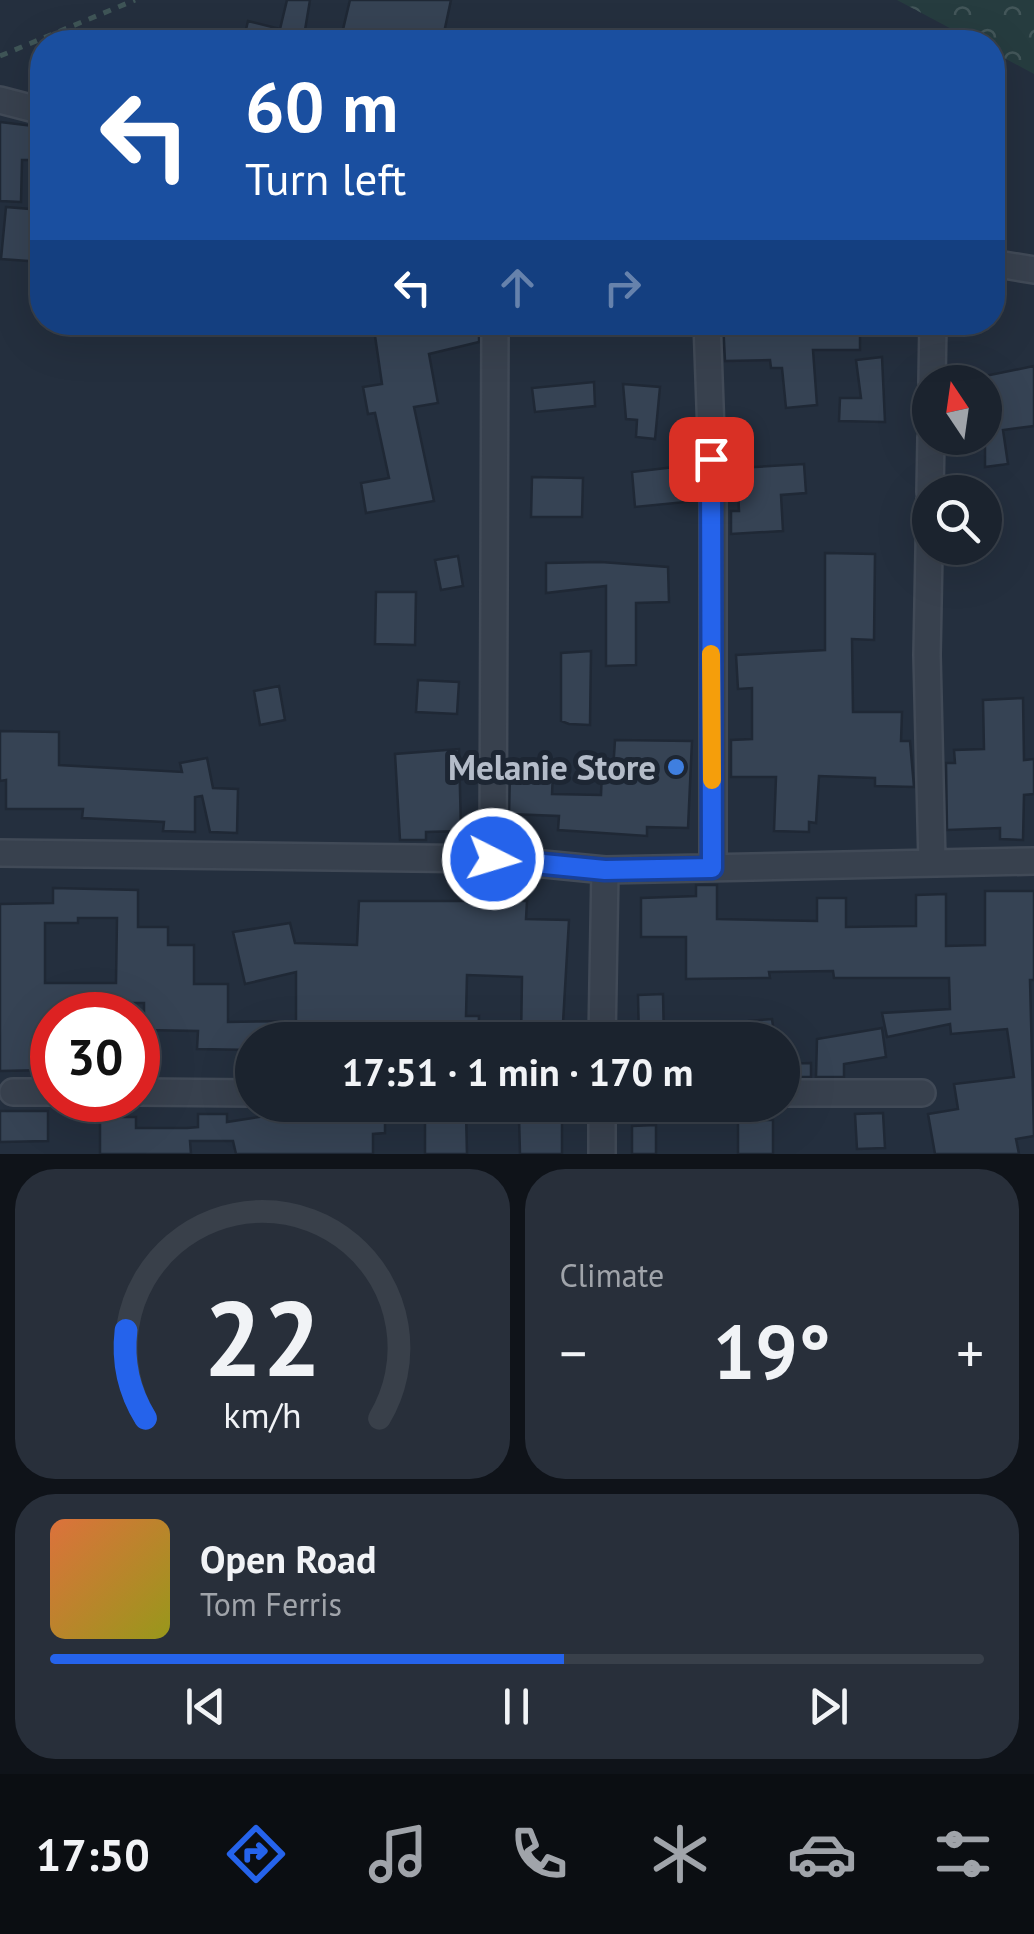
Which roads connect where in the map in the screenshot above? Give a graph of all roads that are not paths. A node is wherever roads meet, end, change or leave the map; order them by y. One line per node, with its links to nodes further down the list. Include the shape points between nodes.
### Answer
1 (0, 100): 2 (street)
2 (30, 108)
3 (1005, 265): 4 (street)
4 (1034, 270)
5 (495, 335): 11 (street)
6 (708, 335): 14 (street)
7 (933, 335): 8 (street)
8 (932, 365)
9 (929, 565): 13 (street)
10 (0, 854): 11 (street)
11 (493, 859): 15 (street)
12 (1034, 861): 13 (street)
13 (932, 863): 14 (street)
14 (712, 868): 15 (street)
15 (605, 870): 16 (street)
16 (602, 1022)
17 (13, 1092): 18 (street)
18 (30, 1092)
19 (160, 1092): 20 (street)
20 (235, 1093)
21 (800, 1093): 22 (street)
22 (922, 1093)
23 (602, 1122): 24 (street)
24 (602, 1154)

